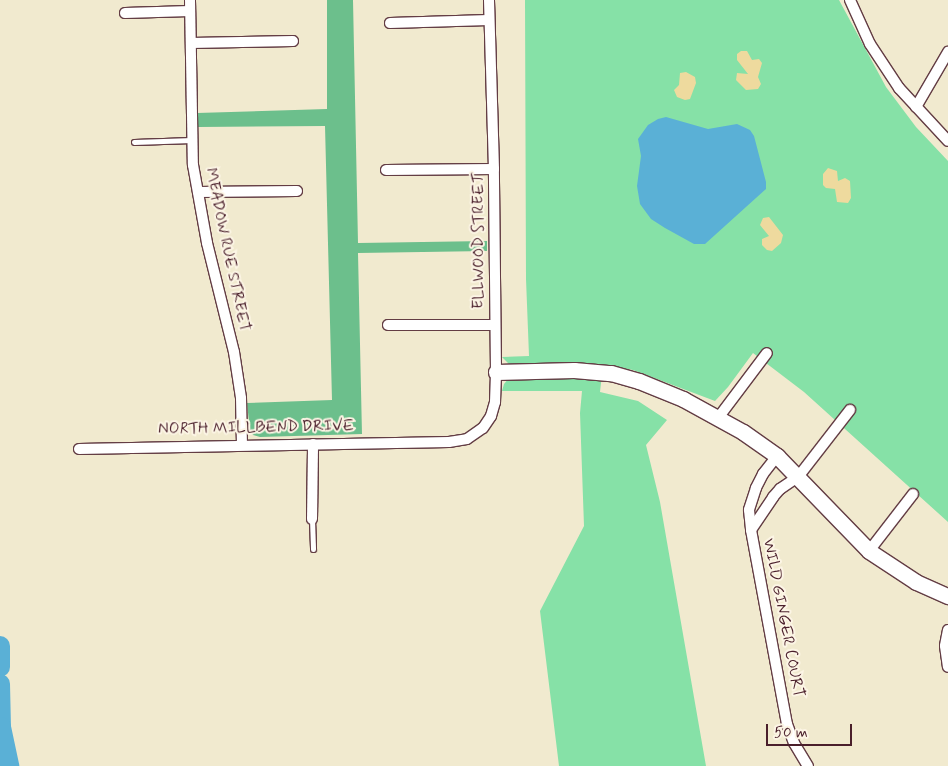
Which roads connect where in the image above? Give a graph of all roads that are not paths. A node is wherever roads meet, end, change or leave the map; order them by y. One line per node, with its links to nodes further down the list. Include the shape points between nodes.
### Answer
1 (489, 0): 5 (street, ELLWOOD STREET)
2 (850, 0): 10 (street, via 870,44)
3 (190, 5): 4 (street); 8 (street, MEADOW RUE STREET)
4 (125, 13)
5 (489, 20): 6 (street); 14 (street, ELLWOOD STREET)
6 (390, 24)
7 (294, 41): 8 (street)
8 (192, 43): 11 (street, MEADOW RUE STREET)
9 (948, 52): 10 (street)
10 (916, 106): 12 (street)
11 (192, 140): 13 (lane); 17 (street, MEADOW RUE STREET)
12 (948, 141)
13 (134, 142)
14 (494, 169): 15 (street); 19 (street, ELLWOOD STREET)
15 (386, 170)
16 (297, 191): 17 (street)
17 (198, 192): 26 (street, MEADOW RUE STREET, via 234,352 241,398)
18 (388, 325): 19 (street)
19 (494, 325): 21 (street, ELLWOOD STREET)
20 (767, 353): 23 (street)
21 (496, 372): 23 (street, via 574,370 611,373 639,381); 24 (street, ELLWOOD STREET, via 495,402 483,428 467,439)
22 (850, 410): 29 (street, WILD GINGER COURT)
23 (718, 418): 28 (street)
24 (434, 442): 25 (street, NORTH MILLBEND DRIVE)
25 (313, 444): 26 (street, NORTH MILLBEND DRIVE); 31 (street)
26 (242, 445): 27 (street, NORTH MILLBEND DRIVE)
27 (79, 449)
28 (777, 456): 29 (street); 32 (street, WILD GINGER COURT, via 756,488 750,510)
29 (798, 477): 32 (street, WILD GINGER COURT, via 780,489); 34 (street)
30 (913, 494): 34 (street)
31 (312, 519): 33 (lane)
32 (751, 530): 38 (street, WILD GINGER COURT, via 787,724)
33 (313, 549)
34 (869, 551): 35 (street, via 916,582)
35 (948, 596)
36 (948, 630): 37 (street, via 945,646)
37 (948, 667)
38 (808, 766)

